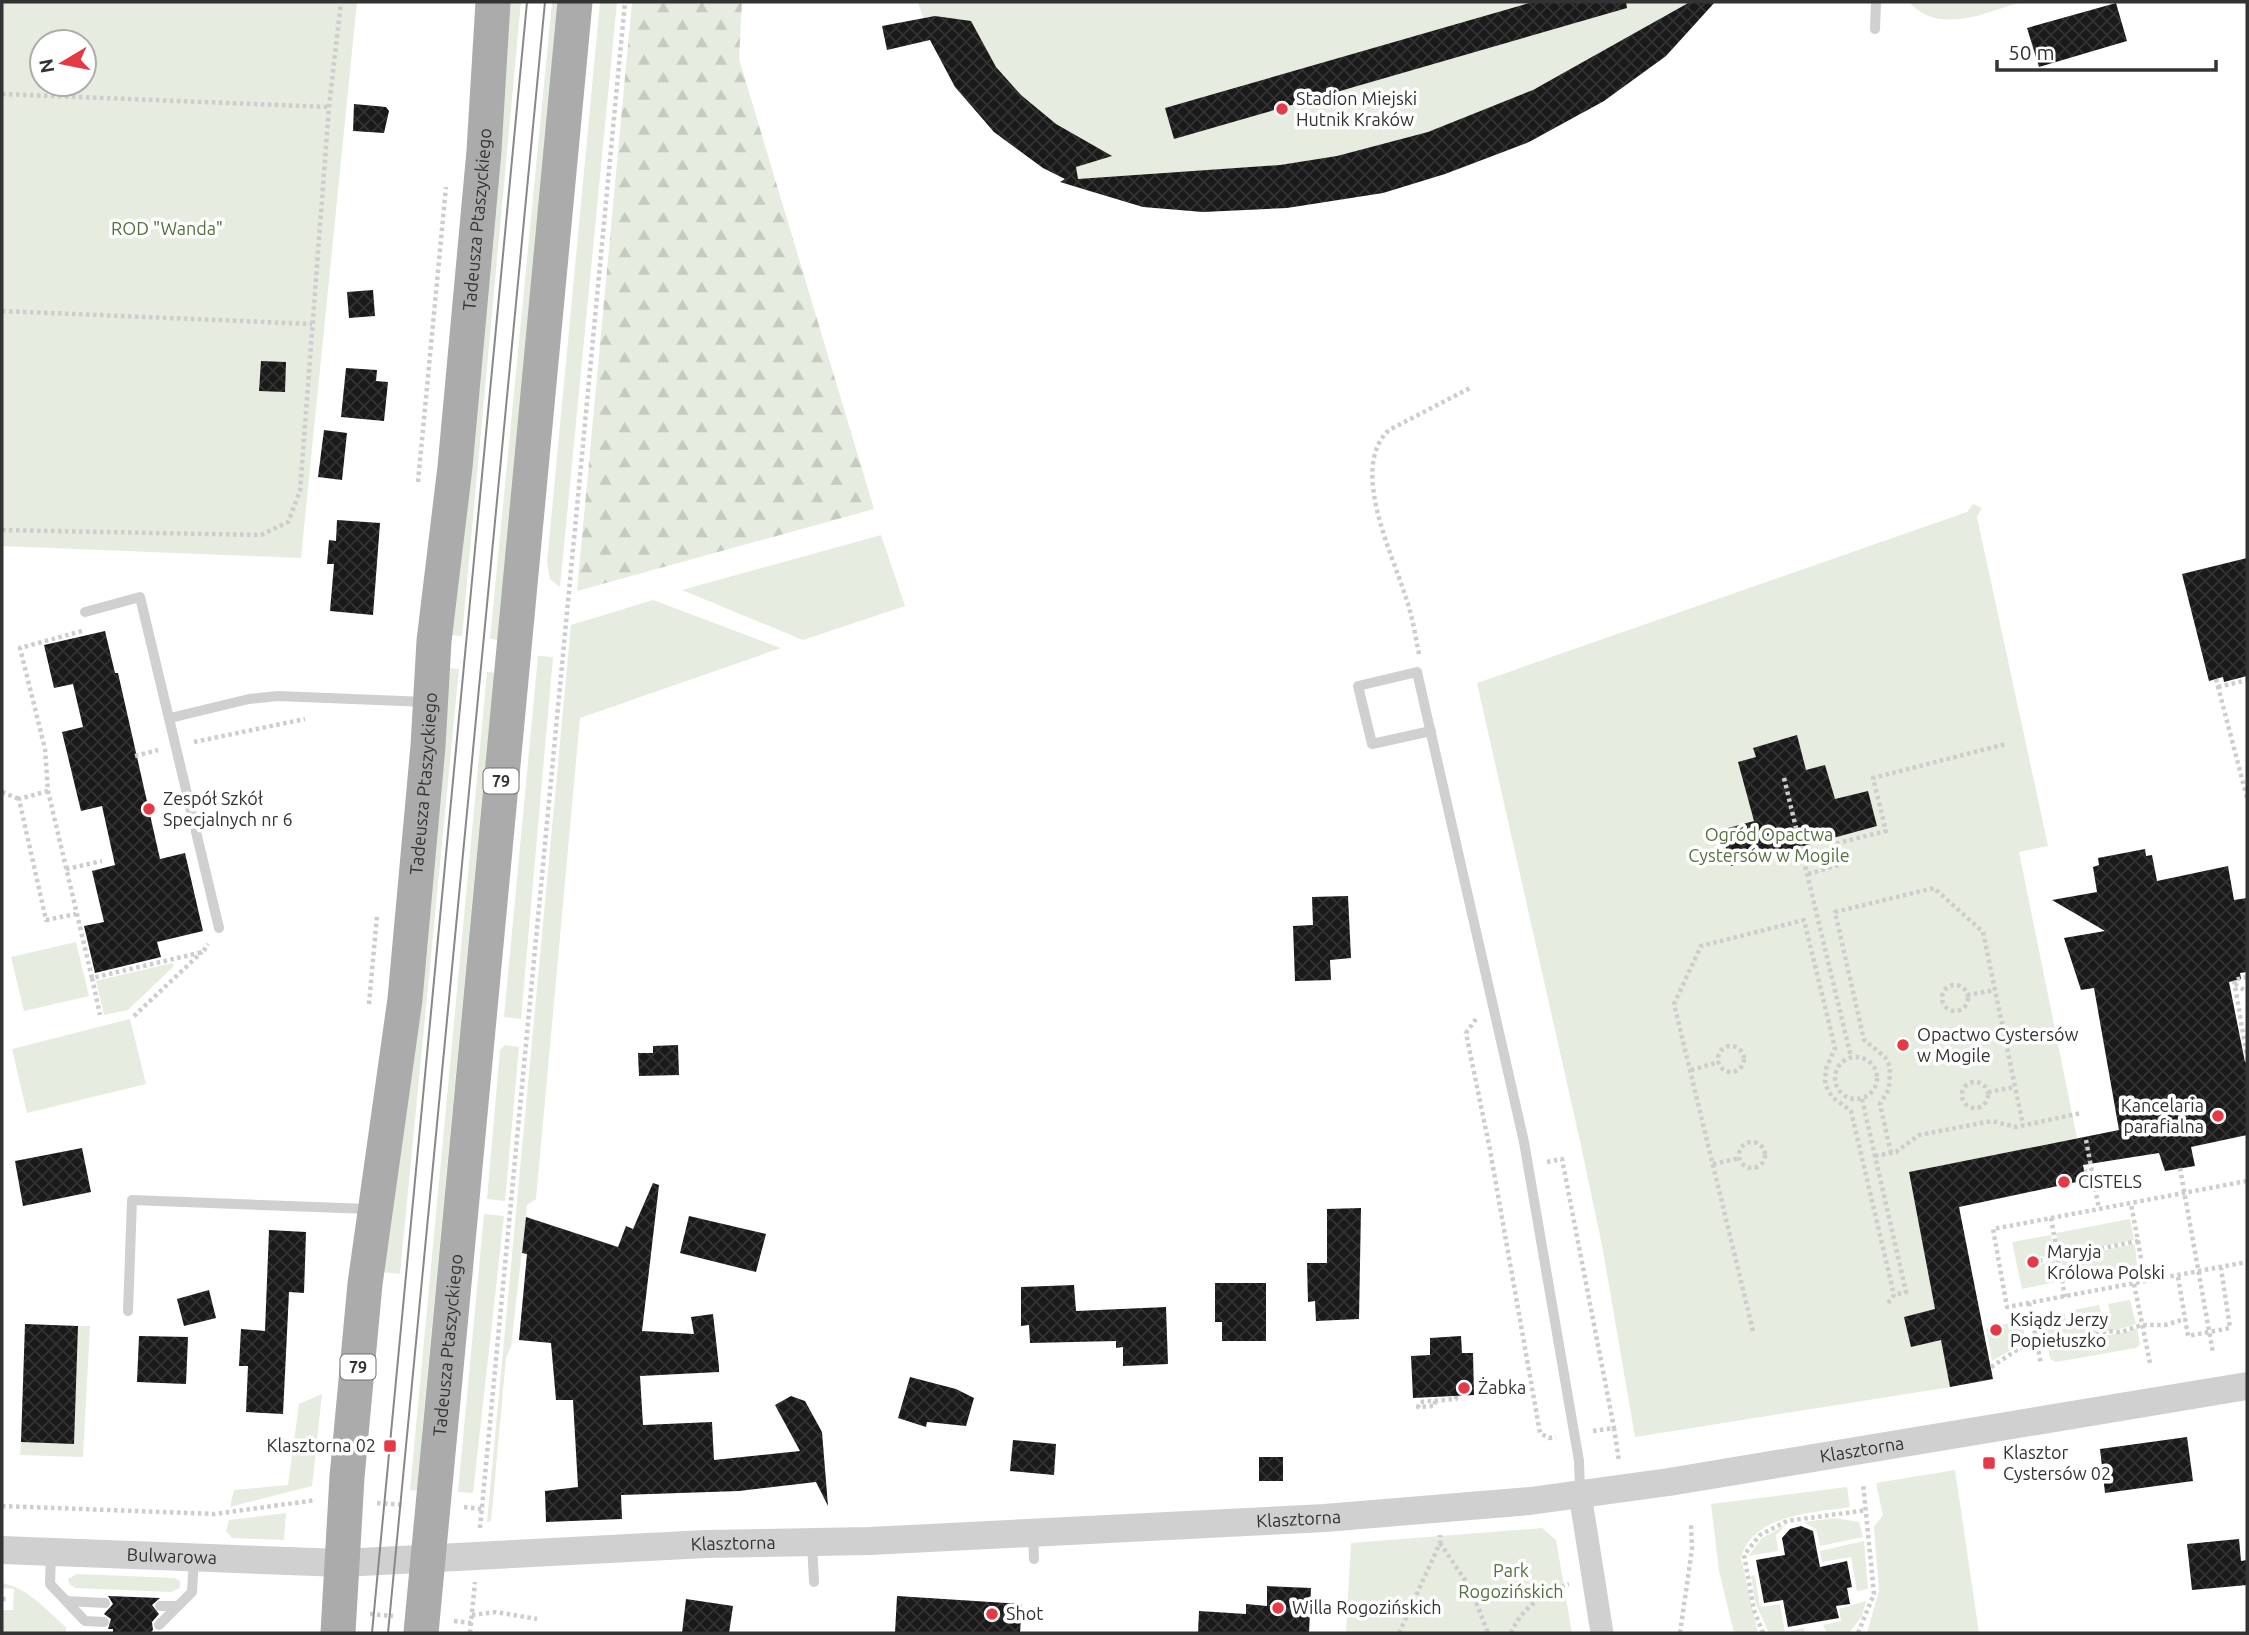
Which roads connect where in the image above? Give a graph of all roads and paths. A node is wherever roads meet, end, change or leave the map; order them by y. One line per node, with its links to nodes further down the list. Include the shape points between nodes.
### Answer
1 (341, 2): 8 (path)
2 (494, 2): 18 (main road, Tadeusza Ptaszyckiego / 79)
3 (575, 2): 113 (main road, Tadeusza Ptaszyckiego / 79)
4 (625, 2): 107 (path)
5 (1876, 2): 6 (lane)
6 (1875, 30)
7 (2, 94): 8 (path)
8 (329, 107): 10 (path)
9 (2, 311): 10 (path)
10 (312, 324): 12 (path, via 300,491 288,522 261,535)
11 (1470, 388): 14 (path, via 1389,429 1375,456 1374,503 1407,600 1420,656)
12 (2, 530)
13 (85, 612): 19 (lane, via 140,597); 27 (path, via 89,629 20,648 44,749)
14 (1417, 672): 21 (lane); 21 (lane, via 1358,686 1372,744)
15 (2216, 679): 17 (path)
16 (2247, 680): 17 (path)
17 (2218, 687): 28 (path)
18 (431, 703): 19 (lane, via 278,696); 67 (main road, Tadeusza Ptaszyckiego / 79, via 405,999)
19 (170, 718): 23 (lane)
20 (309, 718): 23 (path)
21 (1431, 731): 96 (lane, via 1524,1142)
22 (2006, 744): 32 (path, via 1873,778 1886,831 1834,844 1839,865)
23 (176, 746): 24 (path); 34 (lane)
24 (135, 756)
25 (1784, 778): 32 (path)
26 (2, 792): 29 (path)
27 (48, 792): 29 (path); 31 (path)
28 (2247, 798)
29 (19, 799): 33 (path, via 46,920)
30 (102, 861): 31 (path)
31 (65, 869): 33 (path)
32 (1808, 874): 45 (path)
33 (76, 914): 37 (path)
34 (219, 928): 35 (path)
35 (203, 951): 37 (path); 44 (path)
36 (2247, 977): 38 (path, via 2234,979)
37 (92, 978): 43 (path)
38 (2235, 983): 40 (path); 46 (path)
39 (1995, 990): 41 (path); 49 (path); 55 (path, via 1983,932 1934,888 1835,912 1864,1040 1885,1057 1890,1068 1889,1089 1880,1104)
40 (2247, 992)
41 (1967, 995): 41 (path, via 1961,986 1950,986 1944,991 1943,1003 1957,1011)
42 (1482, 1011): 96 (path, via 1466,1033 1539,1433 1549,1438)
43 (100, 1015)
44 (134, 1016)
45 (1851, 1057): 51 (path, via 1836,1070 1836,1083 1843,1094); 51 (path, via 1866,1058 1876,1069 1877,1084)
46 (2247, 1057)
47 (1719, 1062): 47 (path, via 1725,1071 1733,1072 1740,1069 1744,1057 1730,1046 1720,1053); 48 (path)
48 (1691, 1070): 59 (path); 78 (path, via 1674,1004 1701,946 1804,920 1835,1048 1825,1084 1832,1097 1851,1111)
49 (2015, 1087): 50 (path); 53 (path)
50 (1988, 1092): 50 (path, via 1975,1082 1964,1088 1962,1096 1966,1103 1978,1107)
51 (1862, 1099): 56 (path)
52 (2081, 1113): 53 (path)
53 (2023, 1125): 55 (path, via 1992,1121 1919,1135)
54 (2086, 1140): 61 (path)
55 (1891, 1153): 56 (path)
56 (1875, 1156): 78 (path, via 1906,1293)
57 (1740, 1158): 57 (path, via 1754,1168 1762,1164 1765,1152 1751,1142 1742,1148); 59 (path)
58 (1562, 1159): 95 (path)
59 (1713, 1164): 85 (path)
60 (2180, 1168): 64 (path)
61 (2092, 1171): 62 (path); 66 (path)
62 (2084, 1172)
63 (2247, 1181): 64 (path)
64 (2185, 1194): 65 (path); 74 (path)
65 (2131, 1204): 66 (path); 69 (path)
66 (2099, 1209): 68 (path)
67 (376, 1210): 82 (lane, via 132,1200); 114 (main road, Tadeusza Ptaszyckiego / 79, via 365,1284)
68 (2050, 1218): 70 (path); 81 (path, via 1993,1229 2007,1307)
69 (2137, 1241): 70 (path); 76 (path)
70 (2057, 1257): 71 (path); 79 (path)
71 (2039, 1261)
72 (2247, 1262): 73 (path)
73 (2221, 1268): 74 (path); 86 (path, via 2230,1328)
74 (2198, 1273): 75 (path); 86 (path)
75 (2178, 1277): 76 (path); 83 (path)
76 (2145, 1283): 77 (path)
77 (2134, 1284): 79 (path); 84 (path)
78 (1894, 1295): 80 (path)
79 (2065, 1297): 81 (path)
80 (1888, 1303)
81 (2029, 1303): 87 (path)
82 (128, 1311)
83 (2185, 1319): 84 (path); 86 (path, via 2188,1336)
84 (2142, 1325): 87 (path); 89 (path)
85 (1753, 1331)
86 (2208, 1332): 88 (path)
87 (2038, 1346): 90 (path); 91 (path, via 2020,1348)
88 (2213, 1353)
89 (2150, 1363)
90 (2041, 1364)
91 (1992, 1367)
92 (2247, 1386): 99 (street, Klasztorna)
93 (1456, 1395): 94 (path, via 1456,1399)
94 (1435, 1401)
95 (1614, 1428): 96 (path); 97 (path)
96 (1574, 1434): 99 (lane)
97 (1619, 1461)
98 (1863, 1483): 104 (path)
99 (1580, 1494): 108 (street, Klasztorna, via 1033,1546); 132 (street)
100 (321, 1499): 103 (path, via 215,1514)
101 (378, 1503): 102 (path)
102 (406, 1505)
103 (2, 1506)
104 (1867, 1510): 134 (path, via 1787,1521 1760,1535 1744,1555); 135 (path, via 1874,1594)
105 (1691, 1524): 133 (path, via 1692,1549)
106 (1440, 1528): 109 (path)
107 (480, 1535)
108 (812, 1542): 113 (street, Klasztorna); 116 (lane)
109 (1440, 1543): 129 (path); 130 (path, via 1471,1588)
110 (2, 1550): 111 (street, Bulwarowa)
111 (51, 1553): 112 (street, Bulwarowa); 118 (lane, via 50,1584)
112 (194, 1558): 114 (street, Bulwarowa); 121 (lane, via 192,1592)
113 (428, 1560): 114 (street, Klasztorna); 127 (main road, 79)
114 (342, 1563): 125 (main road, 79)
115 (477, 1576): 122 (path)
116 (814, 1582)
117 (1573, 1582): 131 (path, via 1537,1600)
118 (66, 1601): 119 (lane); 124 (lane, via 85,1622)
119 (105, 1603)
120 (160, 1606): 121 (lane)
121 (178, 1606): 126 (lane)
122 (472, 1615): 123 (path, via 496,1612); 128 (path)
123 (537, 1619)
124 (104, 1622)
125 (351, 1623): 127 (path)
126 (159, 1625)
127 (411, 1625)
128 (470, 1633)
129 (1399, 1633)
130 (1488, 1633)
131 (1511, 1633)
132 (1602, 1633)
133 (1680, 1633)
134 (1763, 1633)
135 (1858, 1633)

